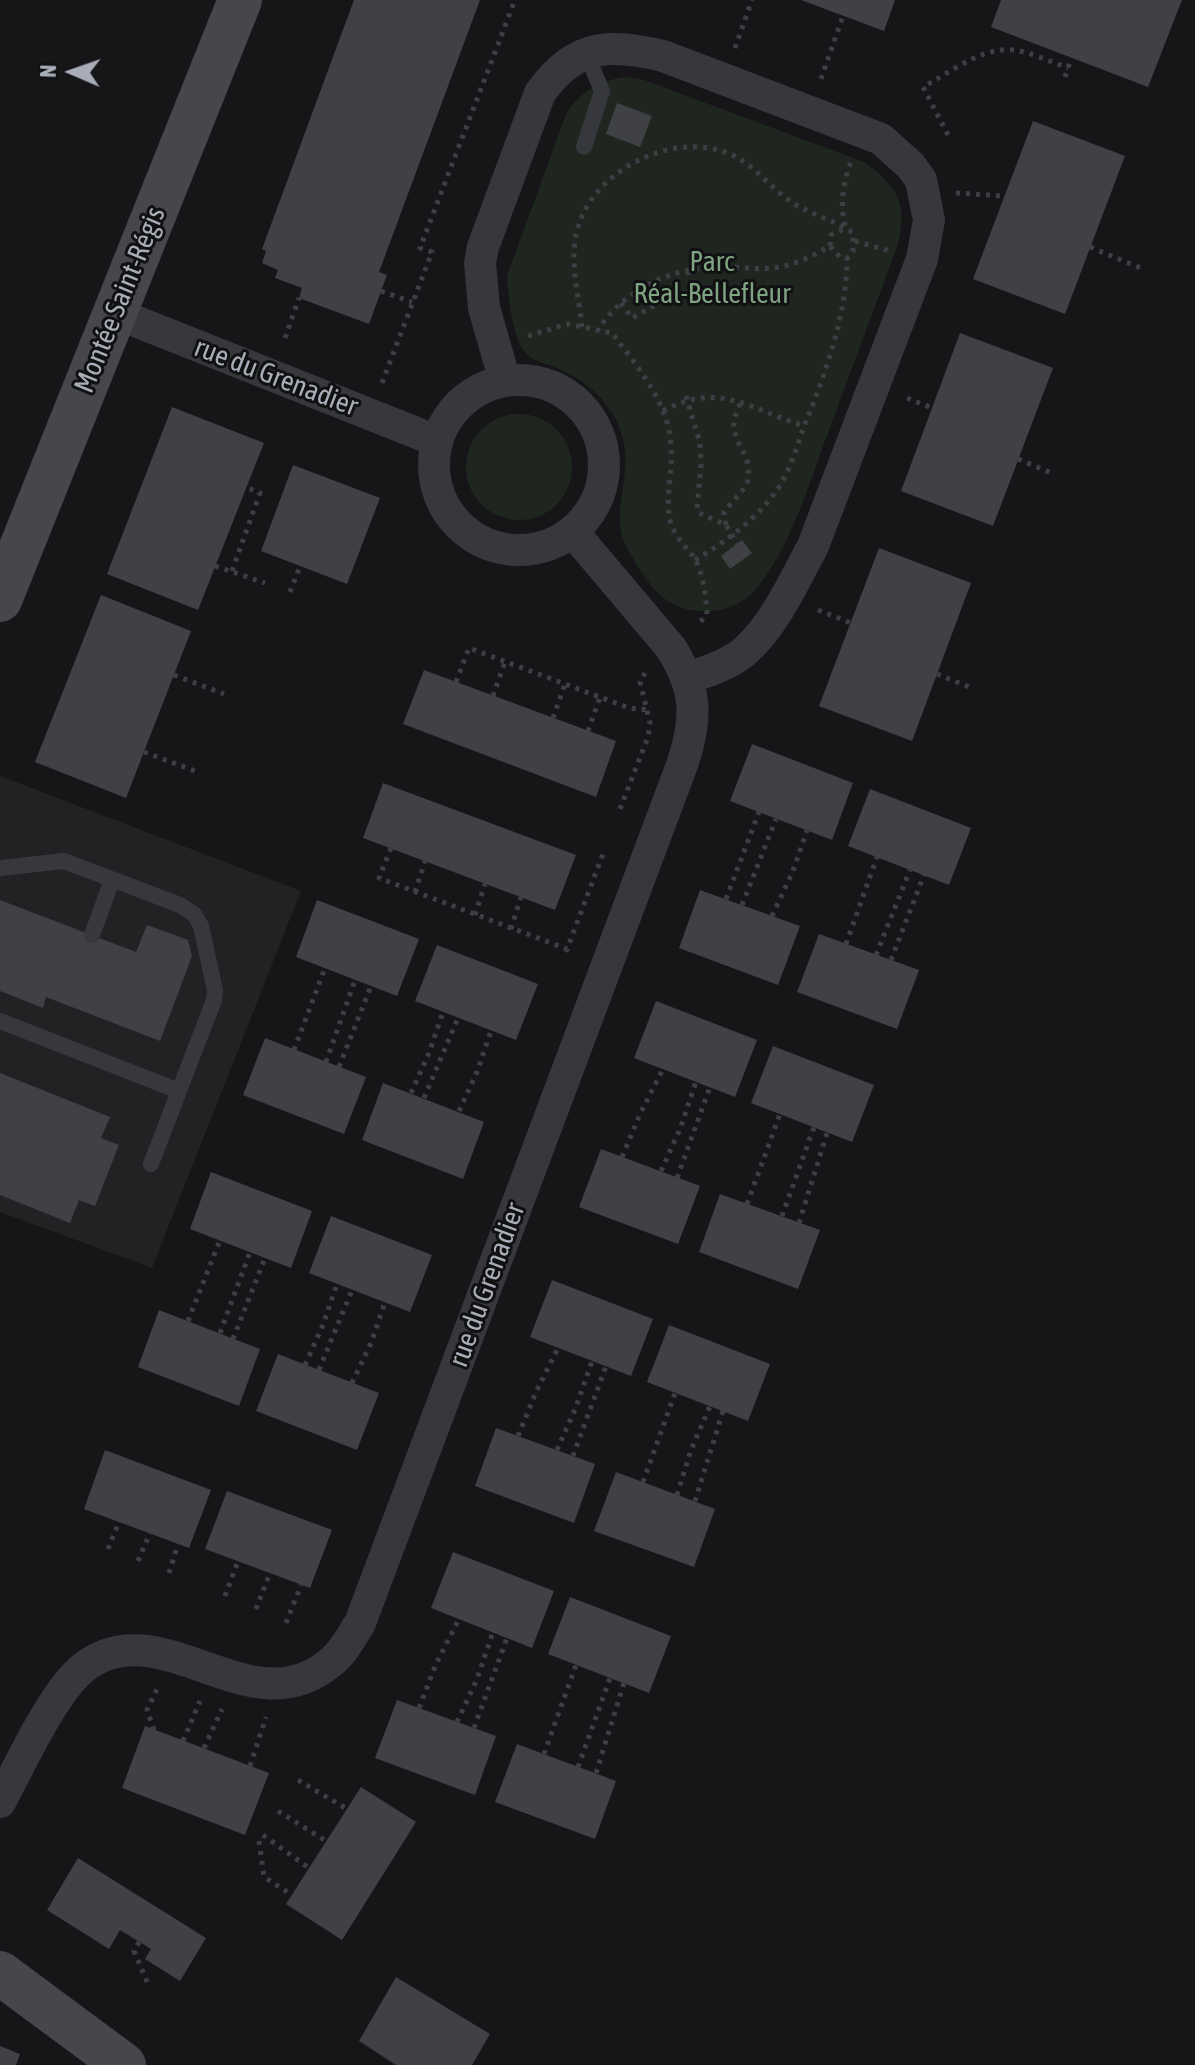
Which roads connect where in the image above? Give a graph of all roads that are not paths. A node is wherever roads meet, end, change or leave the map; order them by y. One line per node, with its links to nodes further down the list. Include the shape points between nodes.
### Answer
1 (240, 0): 4 (street, Montée Saint-Régis)
2 (586, 53): 3 (lane, via 602,91); 5 (street, via 565,64 540,93 483,247 481,288); 9 (street, via 627,50 663,56 881,139 911,166 926,200 929,220 922,259 813,546 744,652)
3 (584, 147)
4 (115, 313): 6 (street, rue du Grenadier); 8 (street, Montée Saint-Régis)
5 (505, 381): 6 (street, via 458,406); 7 (street, via 535,382 563,392 585,411 600,437 604,467 599,496)
6 (437, 441): 7 (street, via 434,468 439,494 452,518 471,536 496,548 523,551)
7 (573, 532): 9 (street, rue du Grenadier, via 671,648)
8 (0, 600)
9 (687, 678): 16 (street, rue du Grenadier, via 694,709 689,743 348,1644 314,1674 273,1684 247,1682 147,1650 103,1657 71,1679)
10 (0, 868): 11 (lane, via 64,861)
11 (112, 880): 12 (lane); 14 (lane, via 180,905 201,926 214,1000)
12 (92, 935)
13 (0, 1021): 14 (lane)
14 (179, 1091): 15 (lane)
15 (151, 1164)
16 (0, 1802)
17 (0, 1973): 18 (street)
18 (124, 2065)

